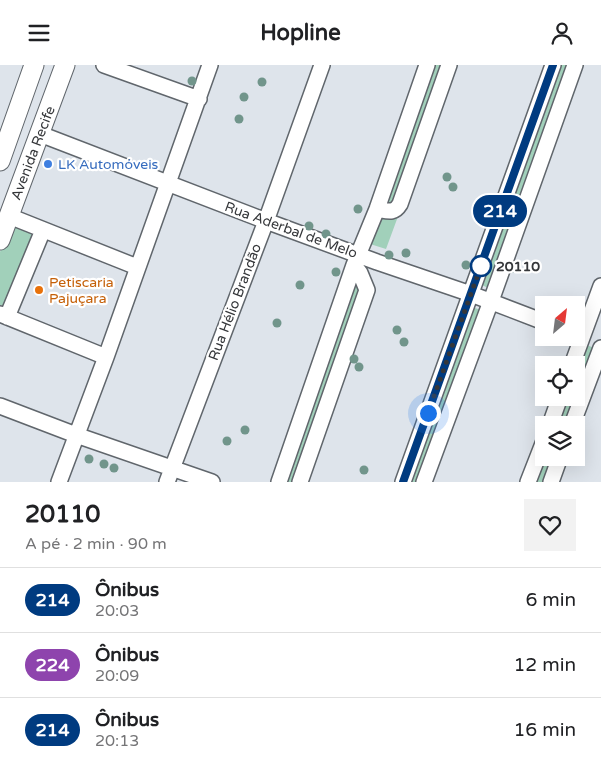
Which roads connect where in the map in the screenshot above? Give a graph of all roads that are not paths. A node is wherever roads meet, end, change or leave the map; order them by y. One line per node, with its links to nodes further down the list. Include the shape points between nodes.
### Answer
1 (34, 65): 12 (main road, Avenida Recife)
2 (65, 65): 11 (main road, Avenida Recife)
3 (104, 65): 10 (street)
4 (210, 65): 10 (street)
5 (322, 65): 16 (street, Rua Hélio Brandão)
6 (427, 65): 14 (street)
7 (449, 65): 14 (street, via 397,210)
8 (553, 65): 22 (street)
9 (575, 65): 23 (street)
10 (199, 99): 13 (street)
11 (40, 134): 13 (street, Rua Aderbal de Melo); 15 (main road, Avenida Recife)
12 (0, 161)
13 (167, 184): 16 (street, Rua Aderbal de Melo); 20 (street)
14 (377, 209): 19 (street)
15 (9, 217): 17 (street); 18 (main road, Avenida Recife)
16 (266, 221): 19 (street, Rua Aderbal de Melo); 35 (street, Rua Hélio Brandão)
17 (42, 230): 20 (street); 24 (street)
18 (0, 240)
19 (356, 260): 22 (street, Rua Aderbal de Melo); 38 (street); 39 (street, via 367,290)
20 (137, 267): 29 (street)
21 (601, 287): 26 (street)
22 (471, 294): 23 (street, Rua Aderbal de Melo); 40 (street)
23 (491, 301): 25 (street, Rua Aderbal de Melo); 41 (street)
24 (4, 316): 29 (street)
25 (535, 318)
26 (585, 323)
27 (585, 339): 28 (street)
28 (601, 346): 31 (street)
29 (106, 357): 32 (street)
30 (0, 406): 32 (street)
31 (575, 416)
32 (76, 435): 35 (street); 36 (street)
33 (535, 464): 42 (street)
34 (557, 466): 43 (street)
35 (170, 475): 37 (street)
36 (59, 482)
37 (212, 482)
38 (279, 482)
39 (300, 482)
40 (403, 482)
41 (424, 482)
42 (528, 482)
43 (551, 482)

